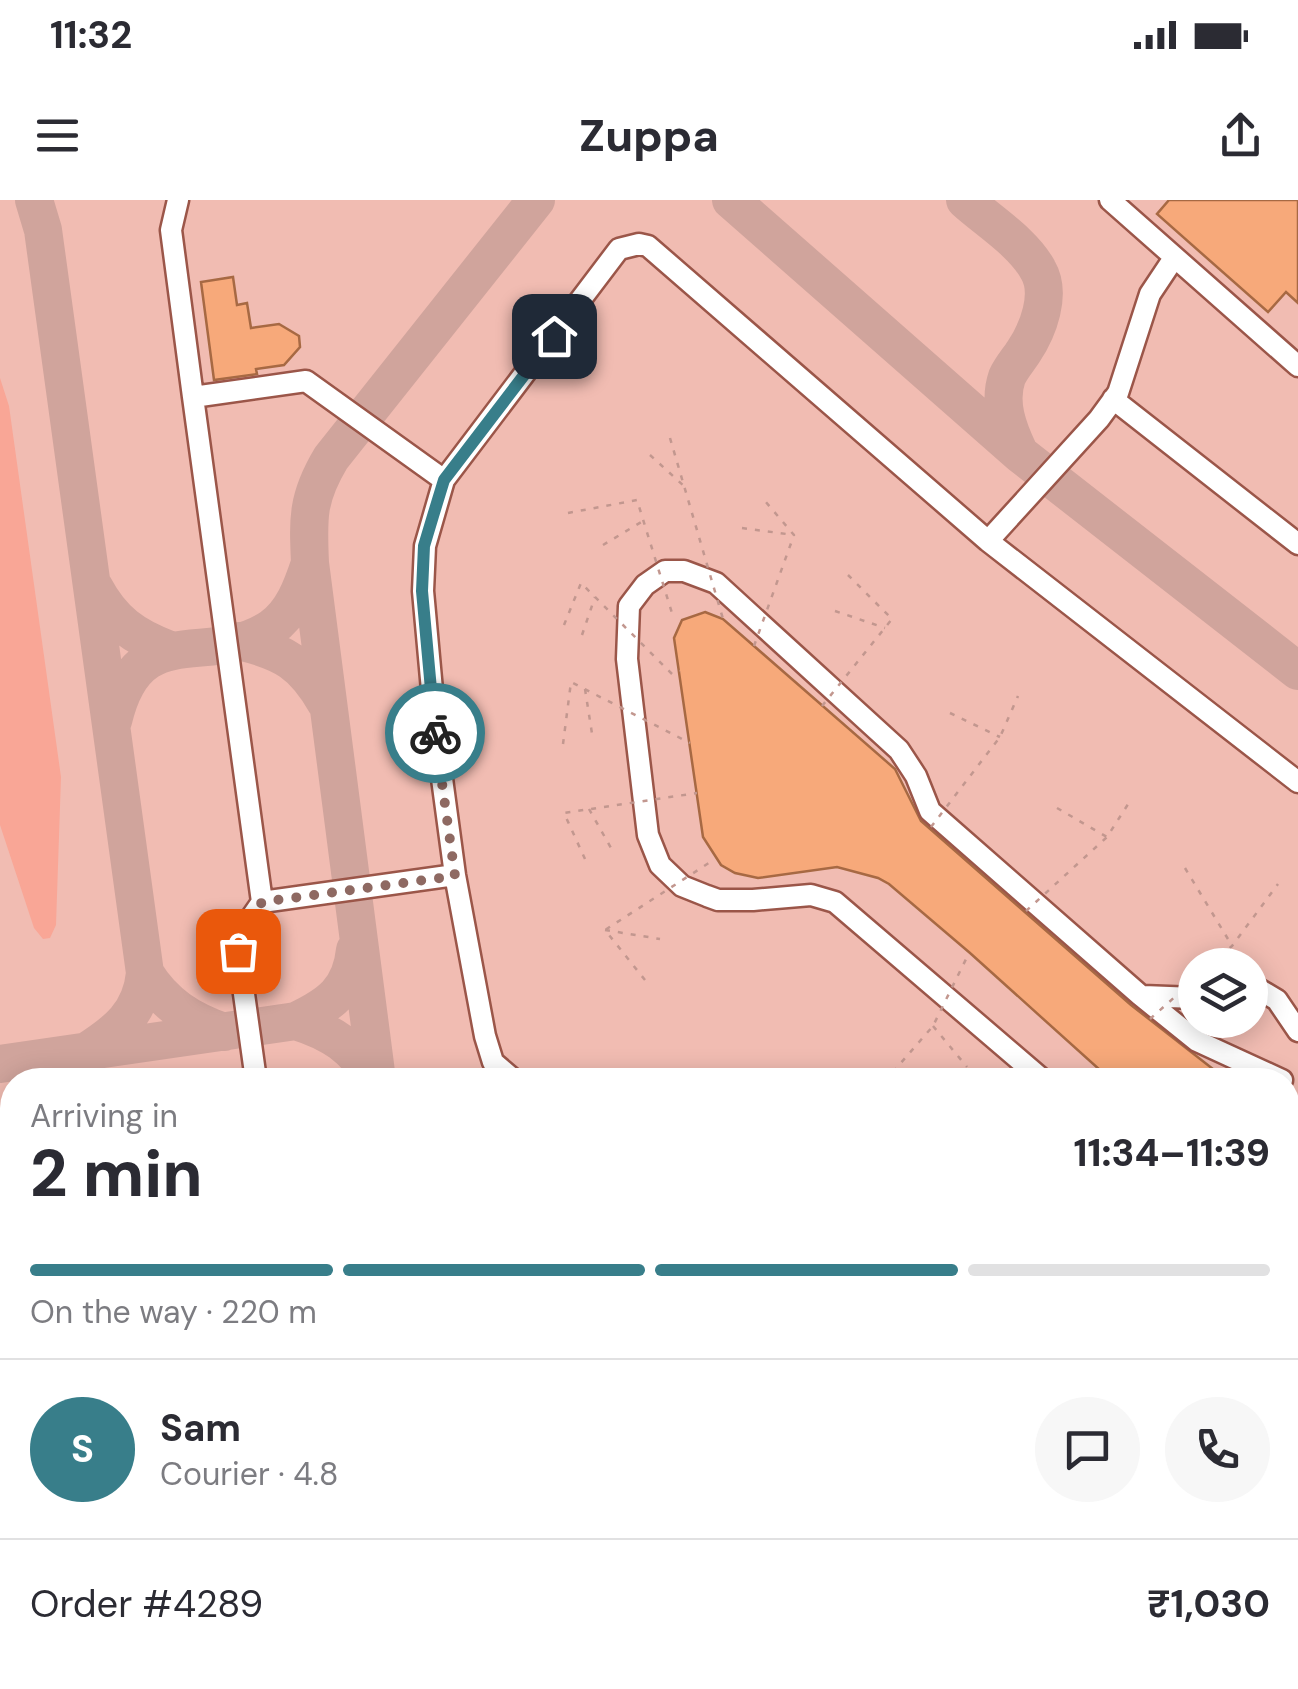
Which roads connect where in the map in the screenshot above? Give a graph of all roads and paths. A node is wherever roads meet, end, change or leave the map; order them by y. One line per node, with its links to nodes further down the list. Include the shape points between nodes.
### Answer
1 (178, 200): 5 (lane, via 172,230)
2 (1124, 205): 3 (lane)
3 (1174, 258): 4 (lane); 6 (lane, via 1150,294)
4 (1298, 366)
5 (193, 397): 9 (lane, via 306,380); 50 (lane)
6 (1113, 399): 16 (lane); 18 (lane)
7 (670, 438): 10 (path, bridge)
8 (650, 455): 10 (path)
9 (444, 480): 16 (lane, via 619,249 639,244); 48 (lane, via 424,546 422,591)
10 (684, 487): 23 (path, bridge)
11 (765, 501): 15 (path, bridge)
12 (568, 512): 13 (path, bridge, via 637,500)
13 (643, 521): 17 (path); 22 (path, bridge)
14 (742, 528): 15 (path)
15 (794, 535): 27 (path, bridge)
16 (988, 541): 37 (lane)
17 (604, 544)
18 (1298, 544)
19 (848, 575): 25 (path, bridge, via 892,619)
20 (595, 597): 24 (path, bridge, via 582,583); 26 (path); 28 (path, bridge, via 672,674)
21 (835, 610): 25 (path)
22 (672, 613)
23 (723, 618)
24 (564, 625)
25 (884, 628): 31 (path, bridge)
26 (582, 635)
27 (754, 646)
28 (680, 671)
29 (585, 689): 34 (path); 35 (path, bridge, via 571,682); 36 (path, bridge)
30 (1018, 696): 33 (path, bridge)
31 (822, 706)
32 (950, 713): 33 (path)
33 (1000, 736): 42 (path, bridge)
34 (593, 740)
35 (563, 744)
36 (690, 744)
37 (1298, 782)
38 (697, 793): 41 (path, bridge)
39 (1132, 798): 43 (path, bridge)
40 (1057, 808): 43 (path)
41 (588, 809): 44 (path); 46 (path, bridge, via 564,813)
42 (931, 828)
43 (1106, 837): 51 (path, bridge)
44 (611, 848)
45 (715, 858): 52 (path, bridge)
46 (584, 859)
47 (1186, 868): 54 (path)
48 (455, 876): 50 (lane); 69 (lane, via 485,1036)
49 (1278, 884): 54 (path)
50 (262, 902): 68 (lane, via 238,951)
51 (1026, 911)
52 (605, 930): 53 (path); 57 (path, bridge)
53 (660, 940)
54 (1232, 946): 55 (path)
55 (1230, 948)
56 (970, 953): 63 (path, bridge)
57 (645, 980)
58 (1178, 994): 62 (path, bridge)
59 (1140, 995): 61 (lane); 66 (lane); 71 (lane, via 930,811 899,750 716,583 665,570 645,585 629,606 627,659 648,834 660,865 682,886 718,900 812,895 836,902)
60 (1268, 995): 64 (lane)
61 (1178, 999)
62 (1150, 1019)
63 (933, 1026): 67 (path); 70 (path, bridge)
64 (1298, 1030)
65 (1204, 1038): 66 (lane)
66 (1207, 1047): 72 (lane)
67 (967, 1067)
68 (254, 1068)
69 (501, 1068)
70 (896, 1068)
71 (1028, 1068)
72 (1255, 1068)

